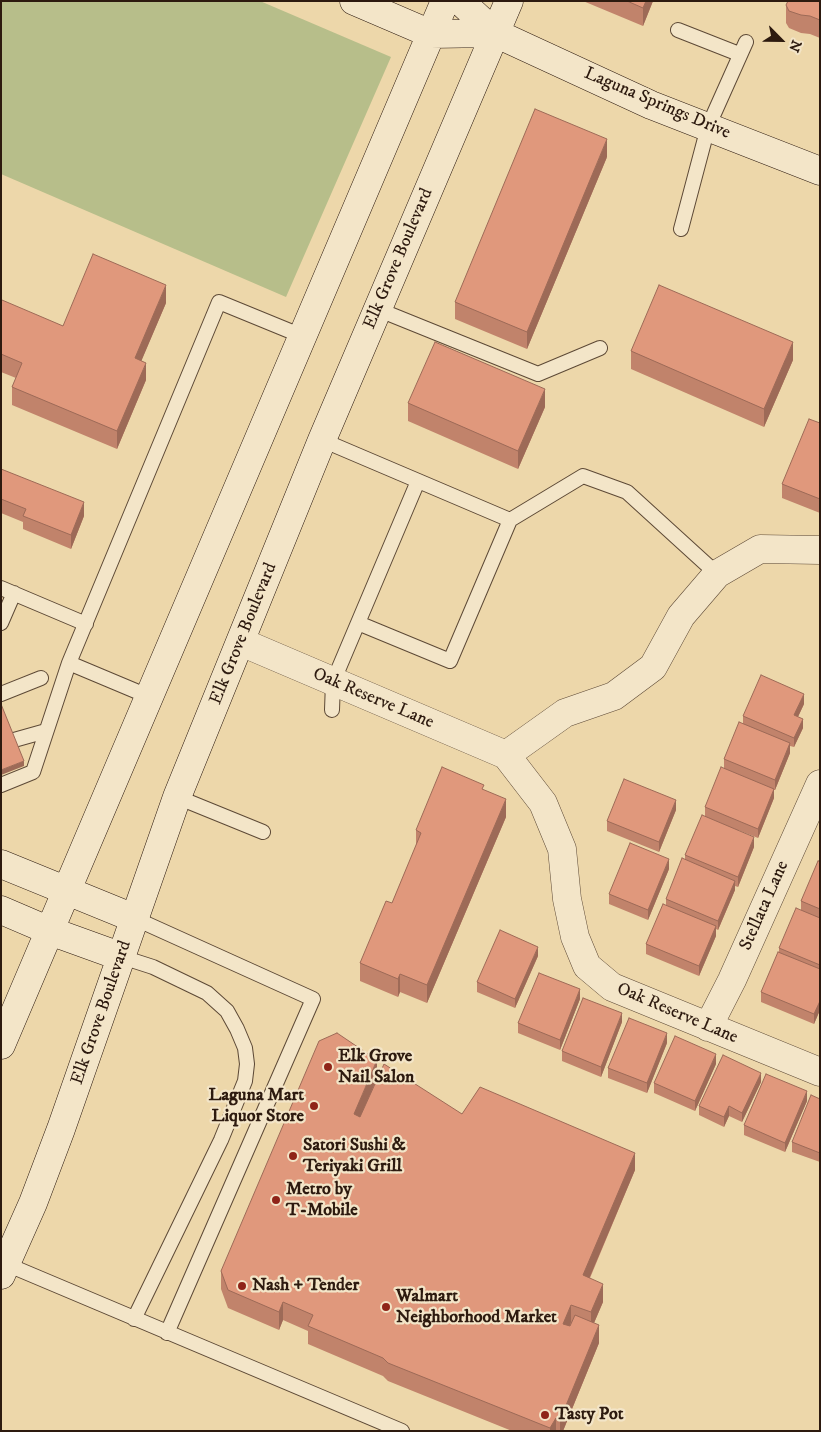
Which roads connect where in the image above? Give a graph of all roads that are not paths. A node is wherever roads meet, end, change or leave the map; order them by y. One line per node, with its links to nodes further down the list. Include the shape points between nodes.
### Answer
1 (354, 1): 7 (main road, Laguna Springs Drive)
2 (445, 1): 7 (main road)
3 (460, 1): 6 (main road, Laguna Springs Drive)
4 (509, 1): 6 (main road, Elk Grove Boulevard)
5 (678, 30): 8 (lane, via 742,48)
6 (495, 33): 7 (main road, Laguna Springs Drive); 8 (main road, Laguna Springs Drive, via 651,105); 11 (main road, Elk Grove Boulevard)
7 (431, 34): 12 (main road)
8 (708, 127): 9 (main road, Laguna Springs Drive); 10 (lane)
9 (820, 171)
10 (681, 228)
11 (377, 309): 13 (lane, via 538,374); 14 (main road, Elk Grove Boulevard)
12 (302, 336): 21 (lane, via 219,302); 28 (main road)
13 (600, 348)
14 (322, 440): 15 (lane); 23 (main road, Elk Grove Boulevard)
15 (418, 480): 16 (lane); 22 (lane)
16 (510, 520): 18 (lane, via 583,476 627,492); 22 (lane, via 450,661)
17 (820, 550): 18 (main road, via 760,549)
18 (717, 574): 32 (main road, via 682,616 653,667 614,696 565,713)
19 (7, 590): 20 (lane); 21 (lane)
20 (1, 623)
21 (86, 624): 24 (lane)
22 (358, 624): 26 (lane)
23 (241, 642): 26 (main road, Oak Reserve Lane); 35 (main road, Elk Grove Boulevard)
24 (69, 663): 28 (lane); 30 (lane)
25 (41, 678): 27 (lane)
26 (334, 682): 29 (lane); 32 (main road, Oak Reserve Lane)
27 (1, 694)
28 (150, 697): 38 (main road)
29 (332, 710)
30 (46, 731): 31 (lane); 34 (lane, via 33,772)
31 (14, 740)
32 (506, 755): 43 (main road, Oak Reserve Lane, via 543,803 562,849 575,938 587,966 612,987)
33 (820, 784): 43 (main road, Stellata Lane)
34 (1, 785)
35 (177, 798): 36 (lane); 40 (main road, Elk Grove Boulevard)
36 (263, 832)
37 (1, 864): 38 (main road)
38 (67, 890): 40 (main road); 41 (main road)
39 (1, 910): 41 (main road)
40 (136, 919): 42 (main road, Elk Grove Boulevard); 48 (lane, via 313,999)
41 (50, 931): 42 (main road); 44 (main road)
42 (122, 957): 46 (main road, Elk Grove Boulevard, via 40,1184); 47 (lane, via 207,993 227,1011 245,1048 247,1064 245,1081 221,1140)
43 (708, 1027): 45 (main road, Oak Reserve Lane)
44 (1, 1044)
45 (820, 1072)
46 (4, 1269): 47 (lane)
47 (134, 1319): 48 (lane)
48 (168, 1333): 49 (lane)
49 (402, 1431)

